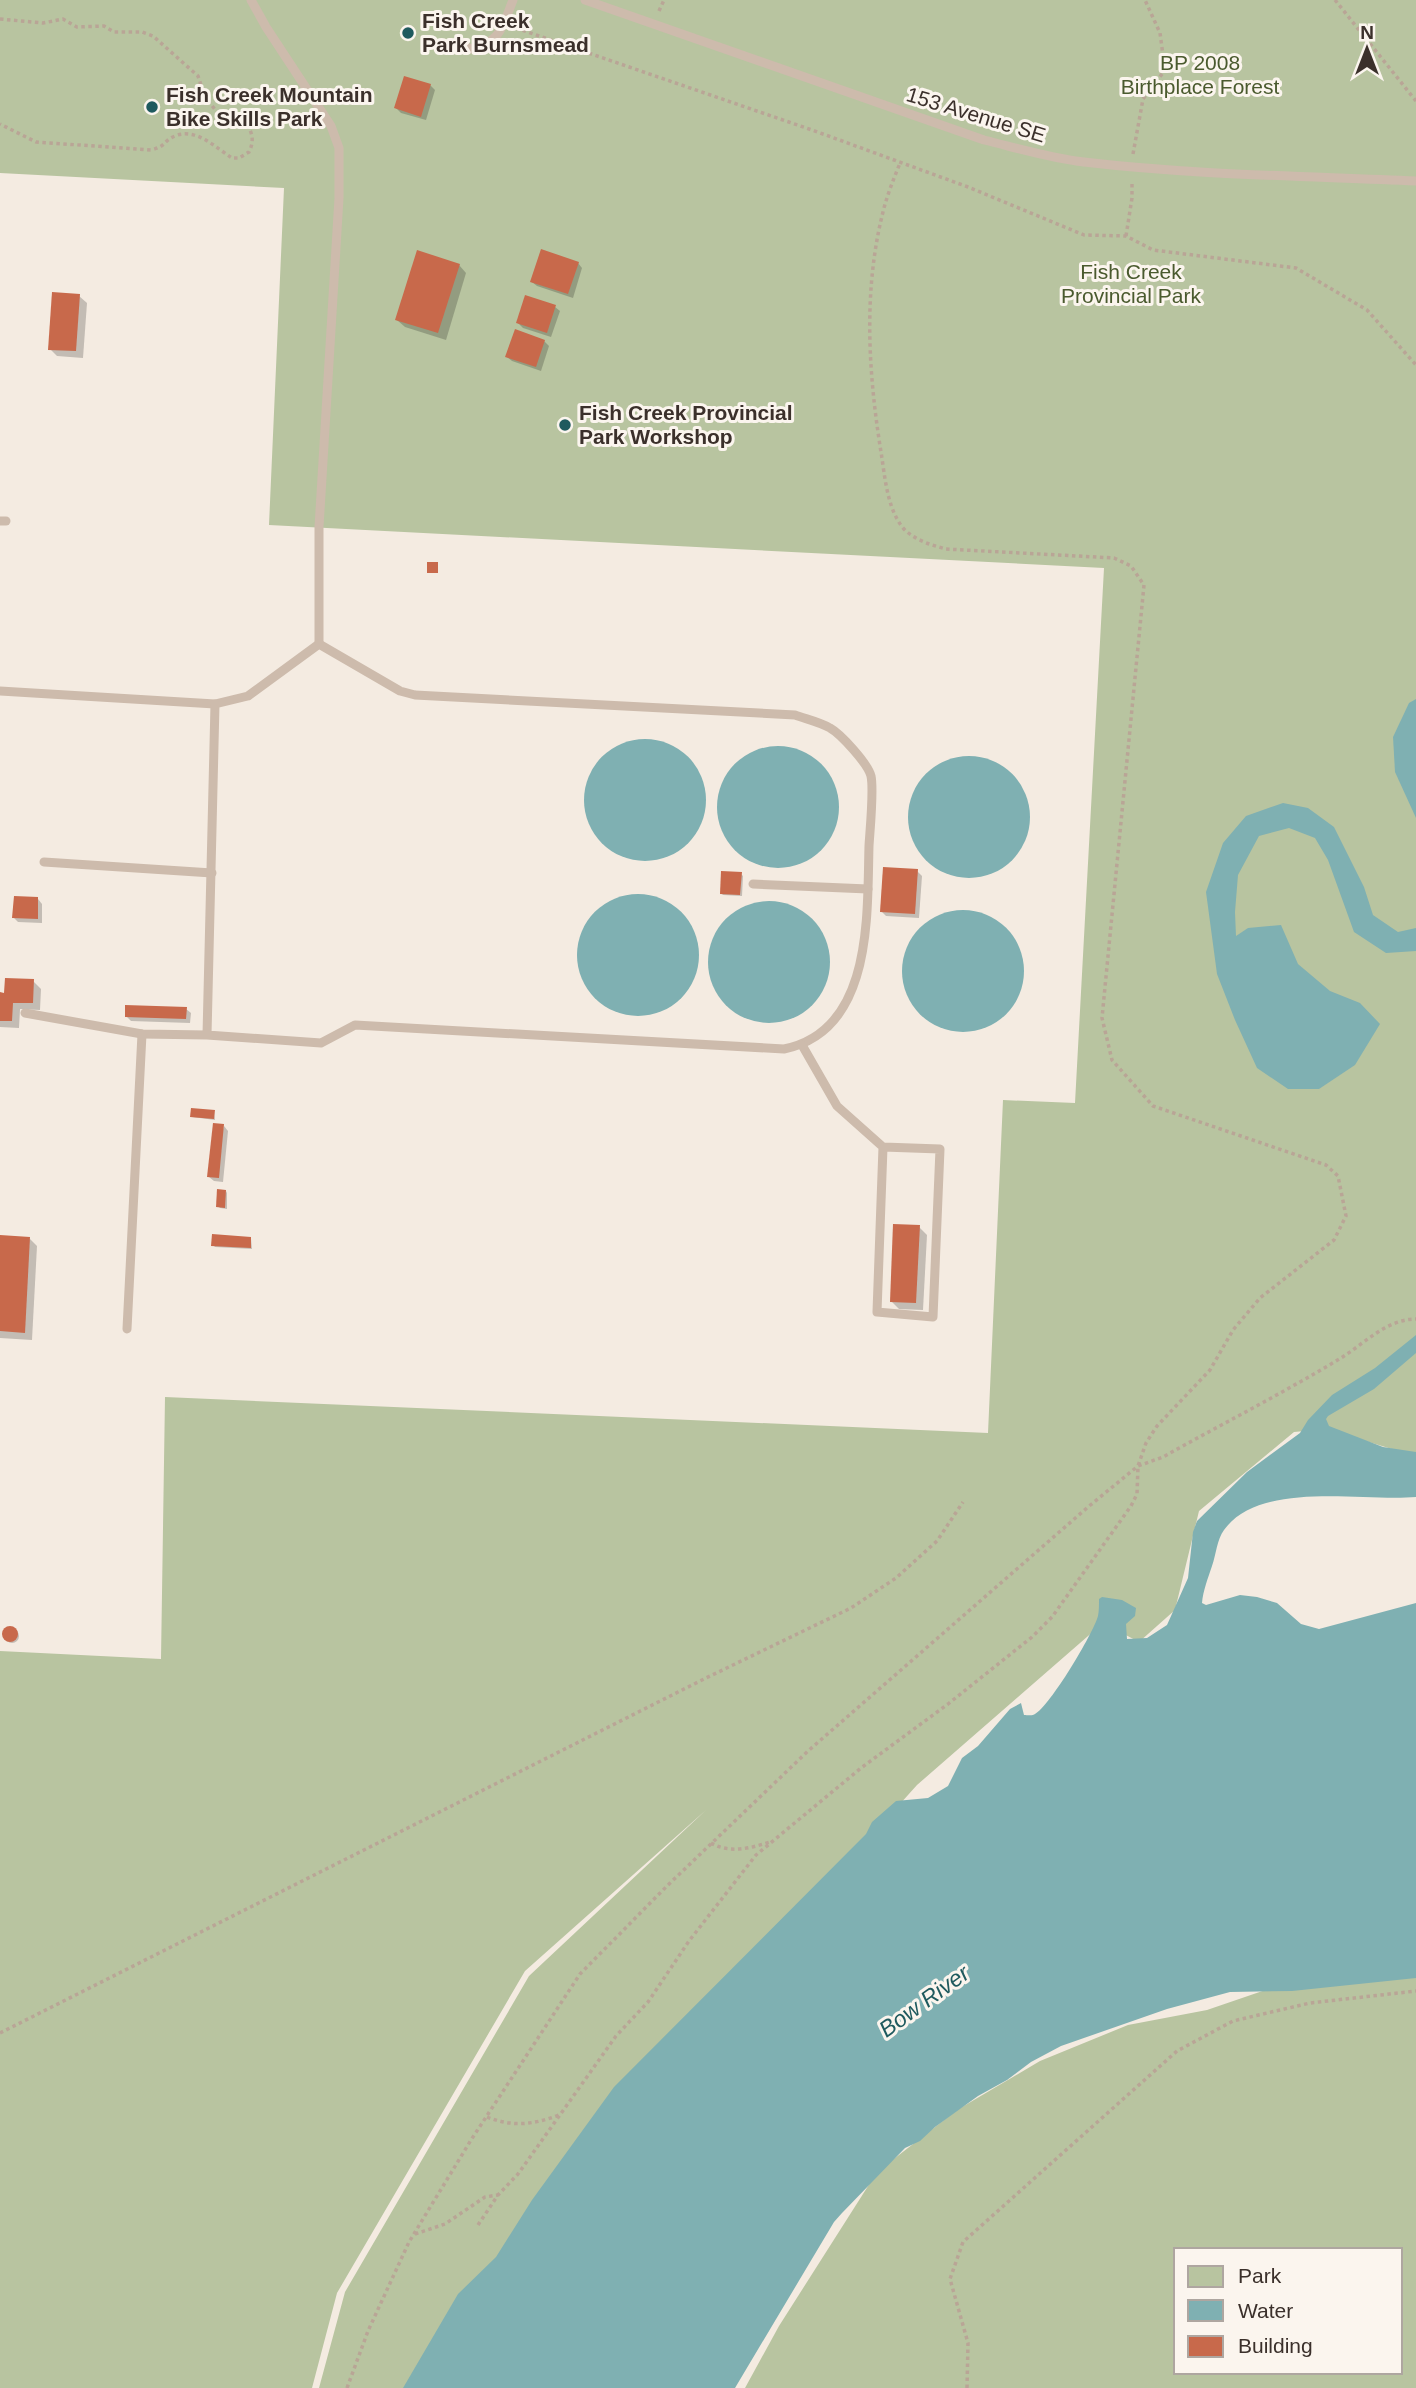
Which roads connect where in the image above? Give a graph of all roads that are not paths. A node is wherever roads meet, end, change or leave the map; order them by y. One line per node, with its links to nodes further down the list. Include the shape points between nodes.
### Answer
1 (251, 0): 6 (lane, via 318,103 339,148 319,527)
2 (513, 0): 4 (lane, via 493,41 471,49)
3 (585, 0): 5 (lane, 153 Avenue SE, via 984,140 1082,162)
4 (458, 44)
5 (1416, 181)
6 (319, 644): 8 (lane, via 248,696); 12 (lane, via 400,691 415,695 795,715 832,728 871,775)
7 (0, 691): 8 (lane)
8 (215, 704): 10 (lane)
9 (44, 862): 10 (lane)
10 (212, 873): 15 (lane)
11 (753, 884): 12 (lane)
12 (868, 889): 16 (lane, via 862,965 853,990 830,1024)
13 (25, 1013): 14 (lane)
14 (142, 1034): 15 (lane); 18 (lane)
15 (206, 1035): 16 (lane, via 321,1043 355,1025 783,1049)
16 (802, 1045): 17 (lane, via 837,1106)
17 (883, 1147): 17 (lane, via 940,1149 933,1317 877,1312)
18 (127, 1329)

